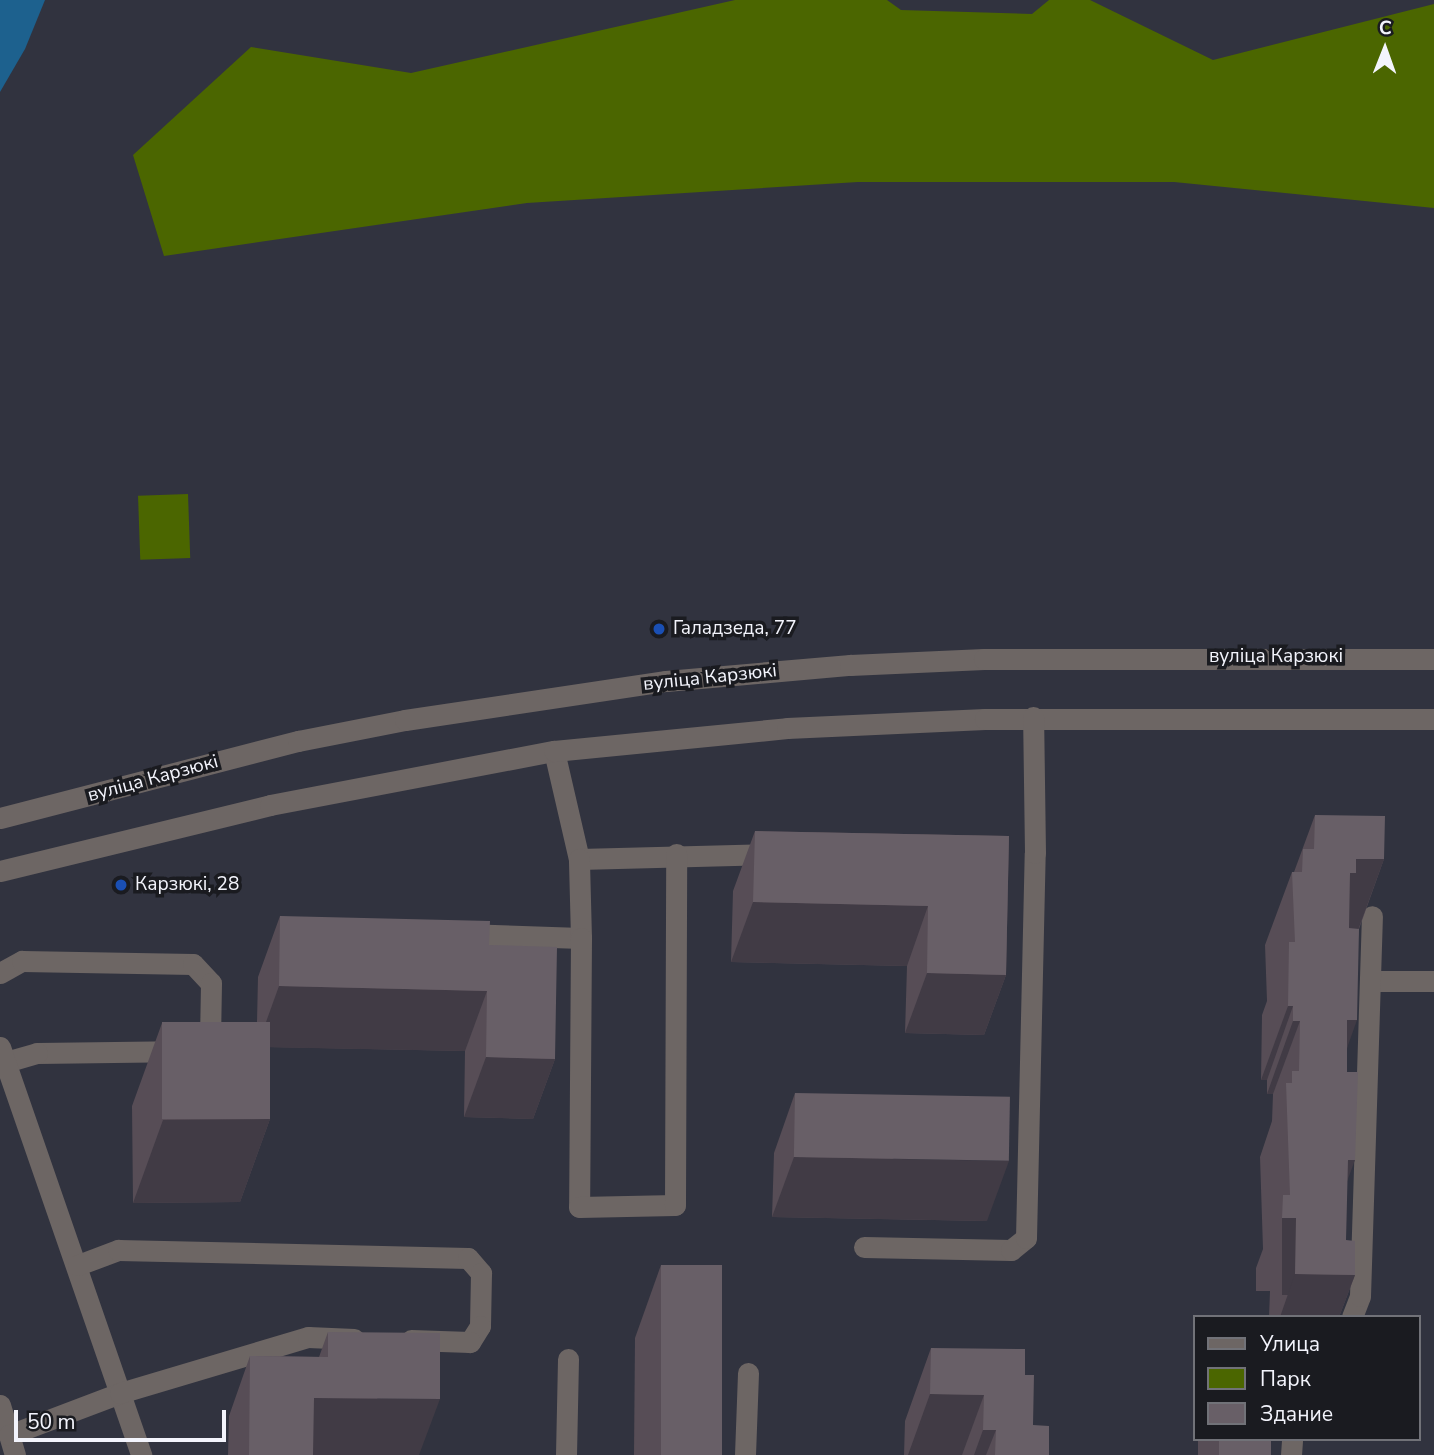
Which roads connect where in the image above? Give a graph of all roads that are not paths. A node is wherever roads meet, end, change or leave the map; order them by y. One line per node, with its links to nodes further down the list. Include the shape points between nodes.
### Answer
1 (1434, 659): 5 (street, вуліца Карзюкі, via 984,659 666,681 405,720 298,741)
2 (1033, 718): 3 (street); 4 (street, via 787,728); 17 (street, via 1035,853 1026,1238 1011,1250)
3 (1434, 719)
4 (554, 751): 8 (street); 9 (street, via 270,805)
5 (0, 818)
6 (676, 854): 7 (street); 8 (street); 12 (street, via 675,1205 579,1207)
7 (800, 854)
8 (579, 859): 12 (street)
9 (0, 871)
10 (1372, 916): 14 (street)
11 (442, 933): 12 (street)
12 (581, 938)
13 (0, 973): 16 (street, via 22,961 193,964 211,983 210,1038 191,1052)
14 (1370, 981): 15 (street); 19 (street, via 1360,1296)
15 (1434, 981)
16 (3, 1055): 18 (street)
17 (864, 1247)
18 (78, 1265): 22 (street); 22 (street, via 118,1250 131,1250 468,1258 481,1273 480,1326 470,1342 308,1337)
19 (1353, 1315)
20 (568, 1359): 26 (street)
21 (748, 1373): 27 (street)
22 (120, 1393): 24 (street); 25 (street)
23 (0, 1405): 24 (street)
24 (12, 1445)
25 (141, 1455)
26 (566, 1455)
27 (745, 1455)

